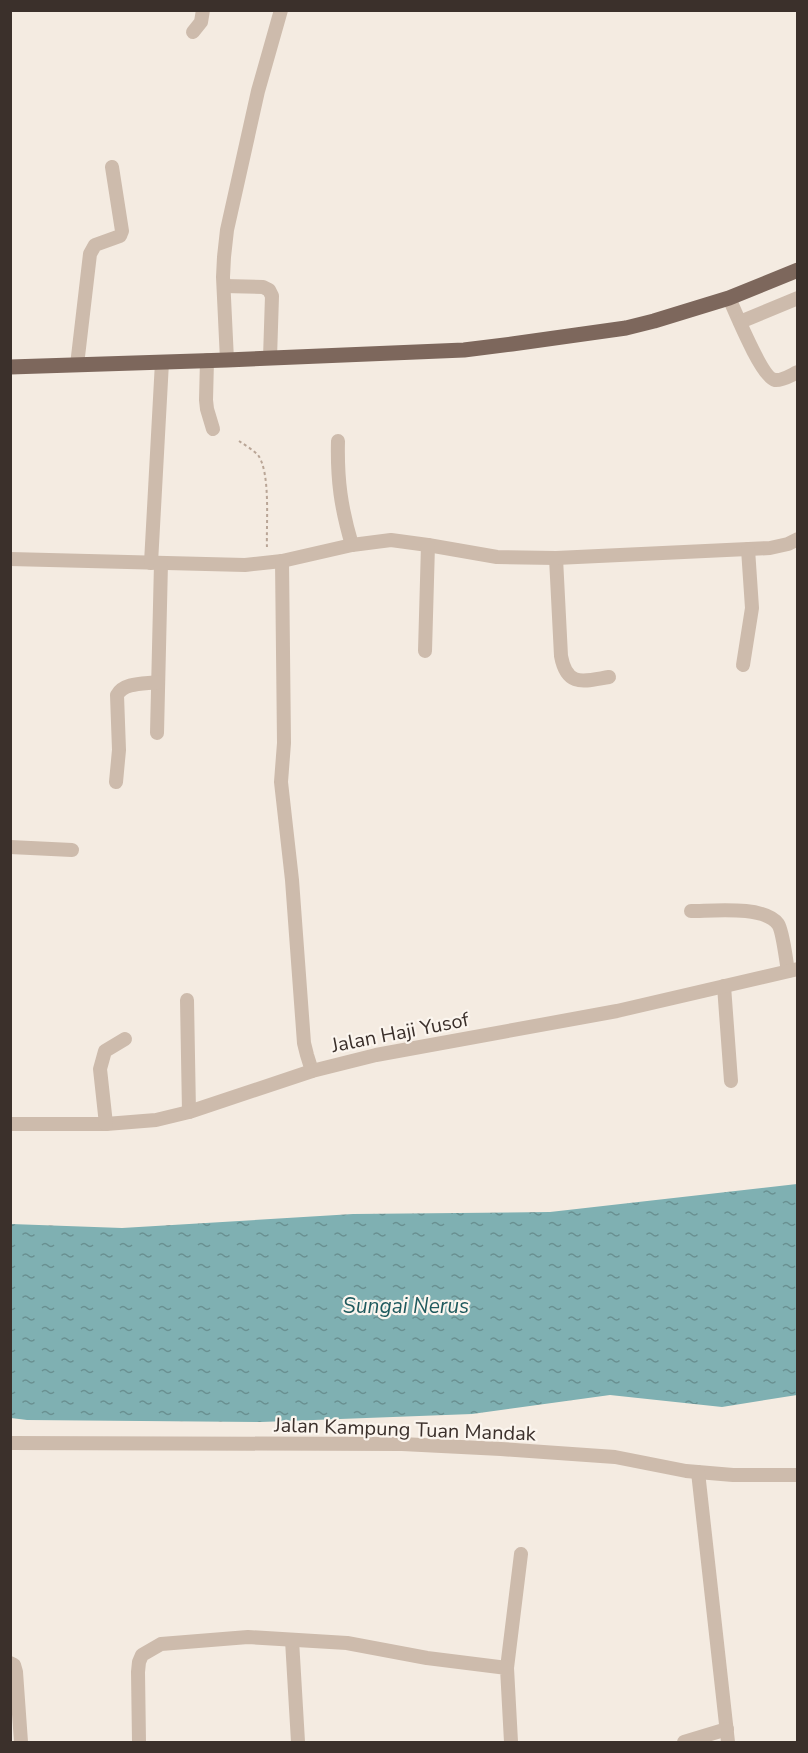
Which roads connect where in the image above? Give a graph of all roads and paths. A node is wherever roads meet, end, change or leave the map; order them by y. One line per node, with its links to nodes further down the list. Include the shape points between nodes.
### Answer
1 (203, 10): 3 (street, via 201,22)
2 (281, 10): 6 (street, via 232,203)
3 (193, 32)
4 (112, 166): 14 (street, via 122,231 120,236 94,246 90,254)
5 (798, 270): 7 (main road)
6 (224, 286): 10 (street, via 263,287 272,296); 12 (street)
7 (729, 297): 9 (street); 10 (main road, via 626,328 512,344 464,350)
8 (798, 298): 9 (street)
9 (740, 322): 16 (street, via 767,375 778,380)
10 (270, 358): 12 (main road)
11 (207, 360): 12 (main road); 13 (main road); 17 (street, via 206,400)
12 (227, 360)
13 (162, 362): 14 (main road); 27 (street)
14 (77, 365): 15 (main road)
15 (10, 367)
16 (798, 372)
17 (213, 429)
18 (239, 441): 28 (path, via 257,454 263,466)
19 (338, 441): 21 (street, via 343,513)
20 (798, 539): 23 (street, via 770,548)
21 (352, 545): 22 (street, via 391,540); 26 (street)
22 (429, 545): 24 (street, via 497,557); 29 (street)
23 (747, 549): 24 (street); 30 (street, via 752,608)
24 (556, 558): 31 (street, via 563,669 578,680)
25 (10, 559): 27 (street)
26 (282, 561): 28 (street); 42 (street, via 281,782 304,1042)
27 (156, 563): 28 (street); 32 (street)
28 (267, 563)
29 (425, 651)
30 (742, 665)
31 (609, 677)
32 (158, 682): 33 (street); 34 (street, via 125,687 117,695)
33 (157, 732)
34 (116, 782)
35 (10, 847): 36 (street)
36 (72, 850)
37 (691, 910): 38 (street, via 754,911 768,916 779,925)
38 (793, 970): 39 (street, Jalan Haji Yusof)
39 (724, 986): 42 (street, Jalan Haji Yusof); 43 (street)
40 (187, 1000): 44 (street)
41 (125, 1039): 45 (street, via 105,1051 100,1069)
42 (312, 1071): 44 (street, Jalan Haji Yusof)
43 (731, 1081)
44 (189, 1112): 45 (street, Jalan Haji Yusof, via 156,1120)
45 (106, 1124): 46 (street, Jalan Haji Yusof)
46 (10, 1125)
47 (10, 1443): 48 (street, Jalan Kampung Tuan Mandak, via 402,1444 615,1457)
48 (698, 1472): 49 (street, Jalan Kampung Tuan Mandak); 54 (street)
49 (798, 1475)
50 (521, 1554): 53 (street)
51 (292, 1640): 53 (street, via 347,1643); 56 (street, via 248,1637 167,1642 151,1648 139,1662); 57 (street)
52 (10, 1663): 55 (street, via 16,1672)
53 (507, 1668): 58 (street)
54 (728, 1736): 59 (street)
55 (21, 1743)
56 (139, 1743)
57 (298, 1743)
58 (511, 1743)
59 (684, 1743)

